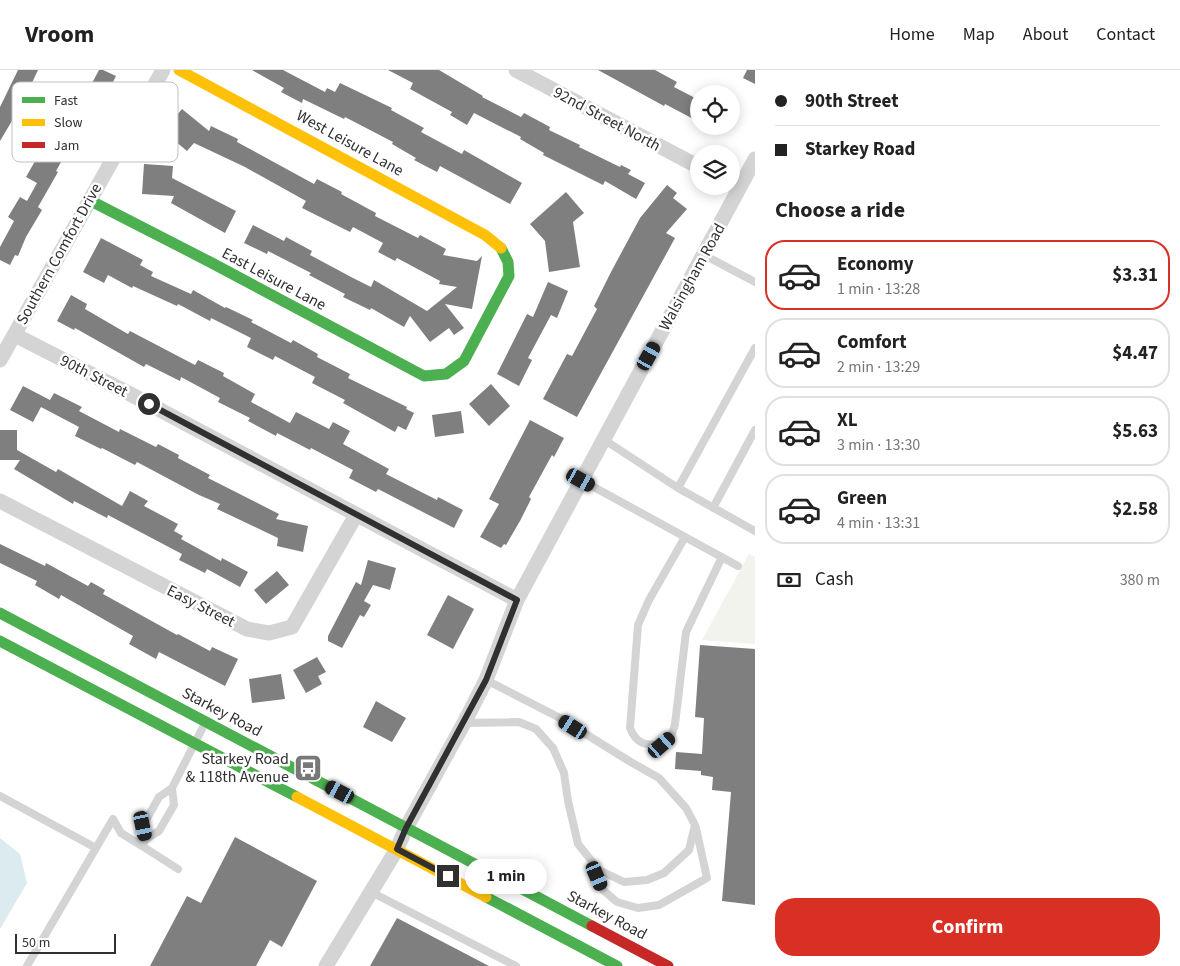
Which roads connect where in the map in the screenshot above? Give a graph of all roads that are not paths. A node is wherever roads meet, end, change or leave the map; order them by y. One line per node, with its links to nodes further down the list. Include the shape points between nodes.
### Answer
1 (163, 70): 4 (street, Southern Comfort Drive)
2 (179, 70): 16 (main road, West Leisure Lane, via 485,235 503,249 509,262 509,276 464,360)
3 (516, 70): 7 (street, 92nd Street North)
4 (156, 82)
5 (755, 159): 8 (street, Walsingham Road)
6 (111, 162): 10 (street, Southern Comfort Drive)
7 (690, 162)
8 (740, 180)
9 (731, 195): 11 (street, Walsingham Road)
10 (89, 200): 13 (street, Southern Comfort Drive); 16 (main road, East Leisure Lane, via 399,364 424,376)
11 (704, 256): 12 (lane); 18 (street, Walsingham Road)
12 (755, 282)
13 (14, 335): 15 (street, Southern Comfort Drive); 23 (street, 90th Street)
14 (755, 348): 20 (lane)
15 (0, 360)
16 (446, 374)
17 (755, 430): 22 (lane)
18 (603, 440): 19 (street, Walsingham Road); 20 (lane)
19 (581, 480): 25 (lane); 28 (street, Walsingham Road)
20 (678, 488): 22 (lane)
21 (0, 501): 23 (street, Easy Street, via 247,629 269,633 292,626)
22 (712, 508): 24 (lane)
23 (356, 515): 28 (street, 90th Street)
24 (755, 531)
25 (685, 537): 26 (lane); 26 (lane, via 638,625 630,728 634,738 642,743 662,745 671,737 686,632)
26 (722, 557): 27 (lane)
27 (738, 566)
28 (517, 600): 31 (street, Walsingham Road)
29 (0, 612): 32 (main road, Starkey Road)
30 (0, 642): 34 (main road)
31 (486, 680): 33 (street, Walsingham Road); 37 (lane, via 560,718 659,778 686,808)
32 (206, 722): 34 (lane); 38 (main road, Starkey Road)
33 (464, 723): 38 (street, Walsingham Road); 42 (lane, via 518,722 536,729 553,748 564,773 578,844)
34 (195, 744): 35 (lane); 41 (main road)
35 (172, 788): 39 (lane, via 160,797 146,820); 39 (lane, via 174,805 159,831)
36 (0, 796): 40 (lane)
37 (695, 825): 42 (lane, via 689,850 664,874 647,880 624,882 598,870); 42 (lane, via 707,878 659,906 638,908 617,902 603,890)
38 (406, 828): 41 (street, Walsingham Road); 49 (main road, Starkey Road)
39 (144, 843): 40 (lane, via 121,833 113,819); 43 (lane)
40 (96, 848): 45 (lane)
41 (397, 849): 44 (street, Walsingham Road); 48 (main road)
42 (591, 862)
43 (178, 869)
44 (371, 892): 46 (street, Walsingham Road); 47 (lane)
45 (29, 966)
46 (326, 966)
47 (516, 966)
48 (617, 966)
49 (668, 966)

